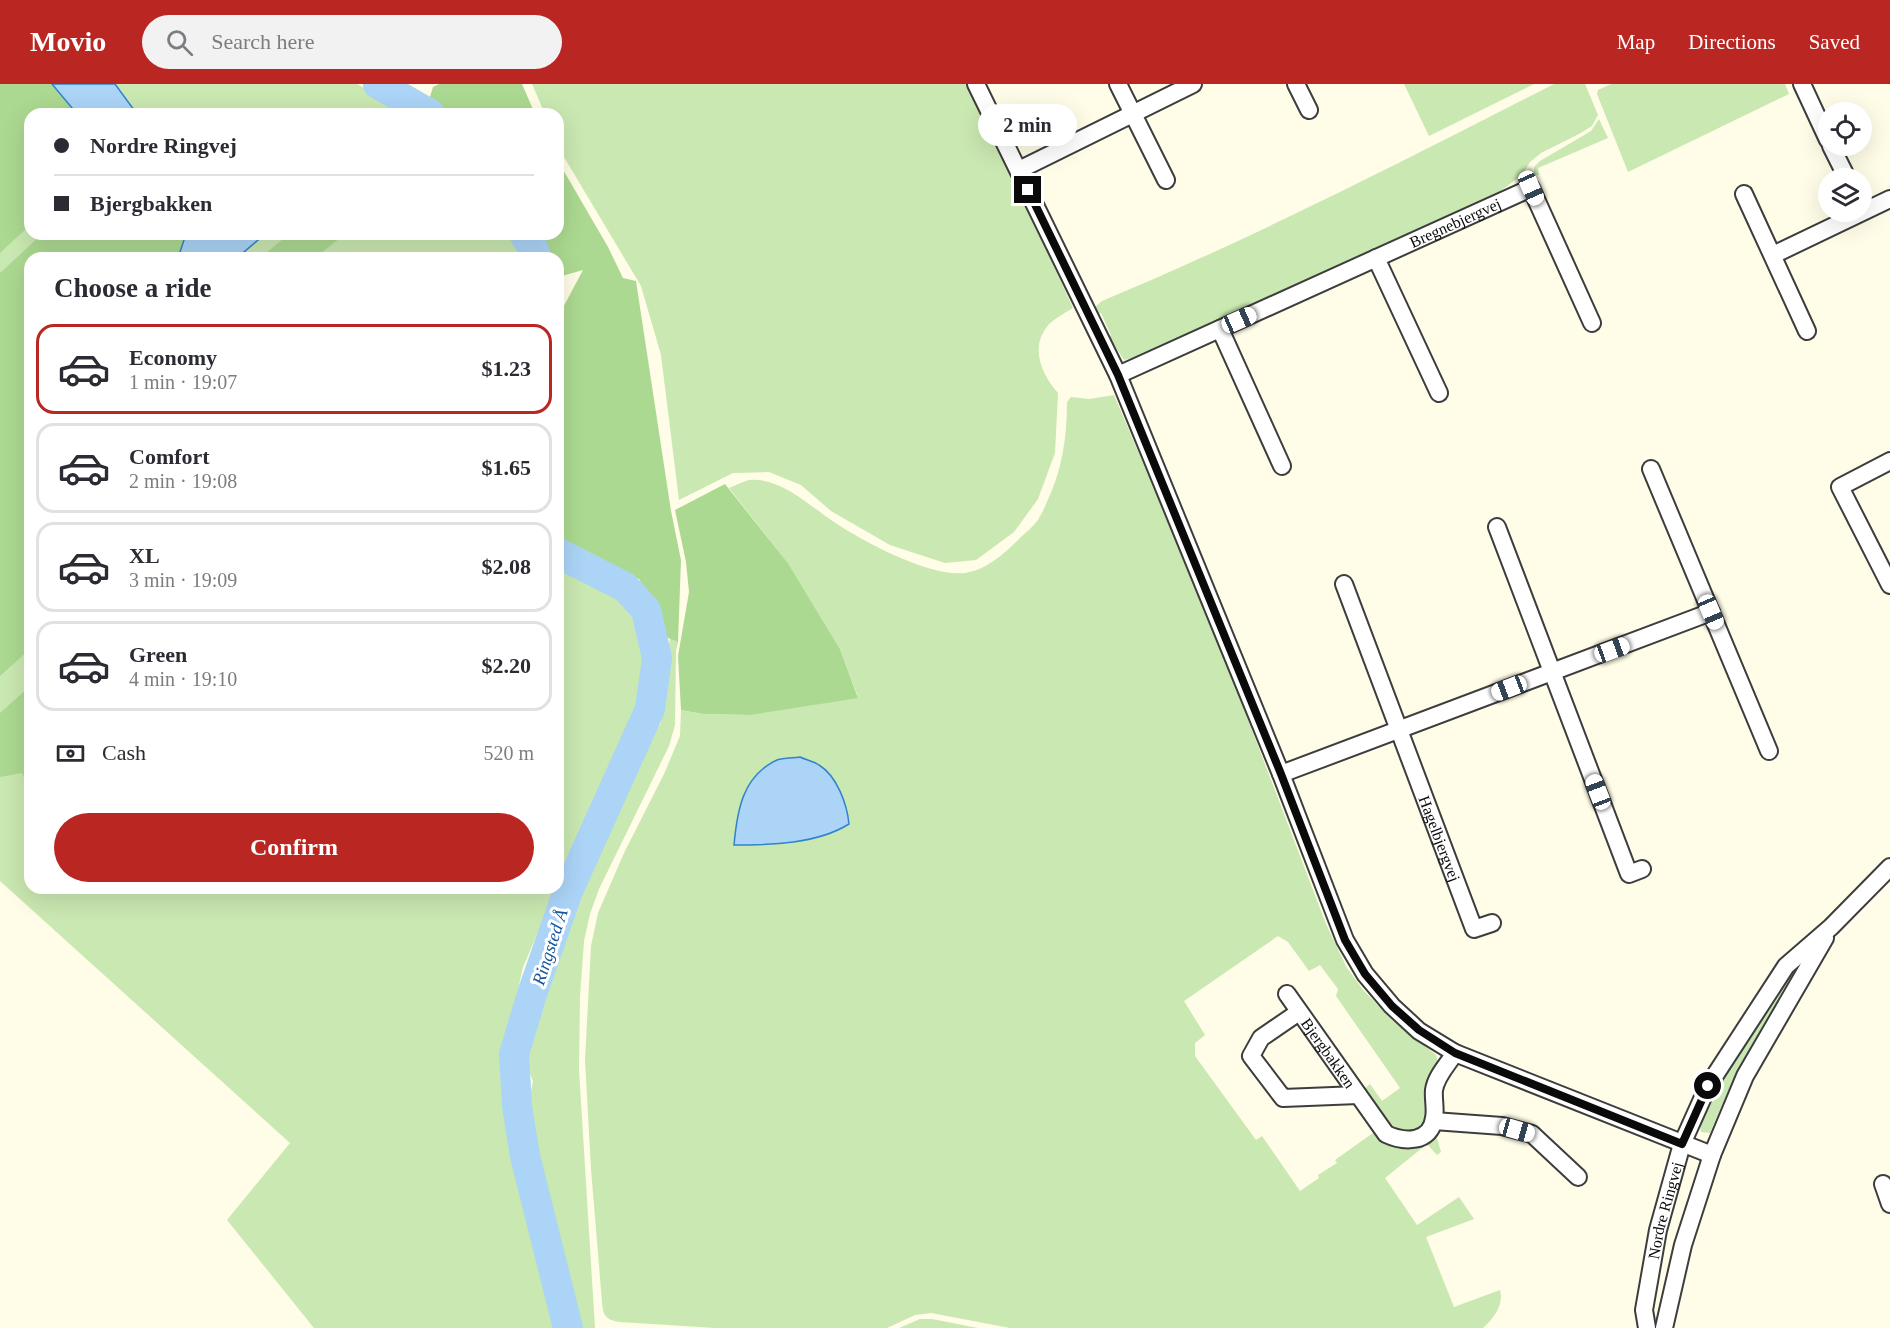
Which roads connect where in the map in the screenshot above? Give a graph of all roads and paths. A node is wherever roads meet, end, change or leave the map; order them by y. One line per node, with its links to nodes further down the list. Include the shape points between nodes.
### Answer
1 (976, 84): 9 (street)
2 (1118, 84): 7 (street)
3 (1193, 84): 7 (street)
4 (1296, 84): 6 (street)
5 (1802, 84): 8 (street)
6 (1310, 110)
7 (1133, 114): 9 (street); 10 (street)
8 (1818, 118)
9 (1019, 170): 20 (street)
10 (1166, 180)
11 (1744, 194): 15 (street)
12 (1890, 199): 13 (street)
13 (1872, 206)
14 (1838, 222): 15 (street)
15 (1773, 255): 19 (street)
16 (1376, 258): 17 (street, Bregnebjergvej, via 1531,188); 18 (street, Bregnebjergvej); 21 (street)
17 (1592, 323)
18 (1220, 329): 20 (street, Bregnebjergvej); 23 (street)
19 (1807, 331)
20 (1118, 375): 32 (street)
21 (1439, 393)
22 (1890, 461): 27 (street, via 1840,487)
23 (1282, 466)
24 (1651, 469): 28 (street)
25 (1497, 527): 29 (street)
26 (1344, 584): 30 (street, Hagelbjergvej)
27 (1890, 585)
28 (1711, 612): 29 (street); 31 (street)
29 (1553, 672): 30 (street); 34 (street, via 1629,874)
30 (1399, 730): 32 (street); 35 (street, Hagelbjergvej, via 1473,929)
31 (1769, 751)
32 (1281, 774): 39 (street, via 1345,940 1365,974 1412,1024)
33 (1890, 867): 36 (street, Nordre Ringvej)
34 (1642, 869)
35 (1492, 923)
36 (1831, 927): 42 (street, Nordre Ringvej, via 1786,966 1708,1086); 43 (street, Nordre Ringvej, via 1745,1076)
37 (1287, 994): 38 (street, Bjergbakken)
38 (1299, 1012): 40 (street, Bjergbakken); 40 (street, Bjergbakken, via 1261,1038 1251,1056 1283,1098)
39 (1455, 1053): 41 (street, via 1434,1090); 42 (street)
40 (1358, 1095): 41 (street, Bjergbakken, via 1386,1134 1398,1139 1413,1140 1426,1134)
41 (1434, 1121): 44 (street, via 1502,1126 1532,1134)
42 (1682, 1144): 43 (street); 47 (street, Nordre Ringvej, via 1658,1230 1644,1310)
43 (1712, 1155): 48 (street, Nordre Ringvej, via 1683,1245)
44 (1578, 1177)
45 (1882, 1184): 46 (street)
46 (1890, 1204)
47 (1647, 1328)
48 (1664, 1328)

